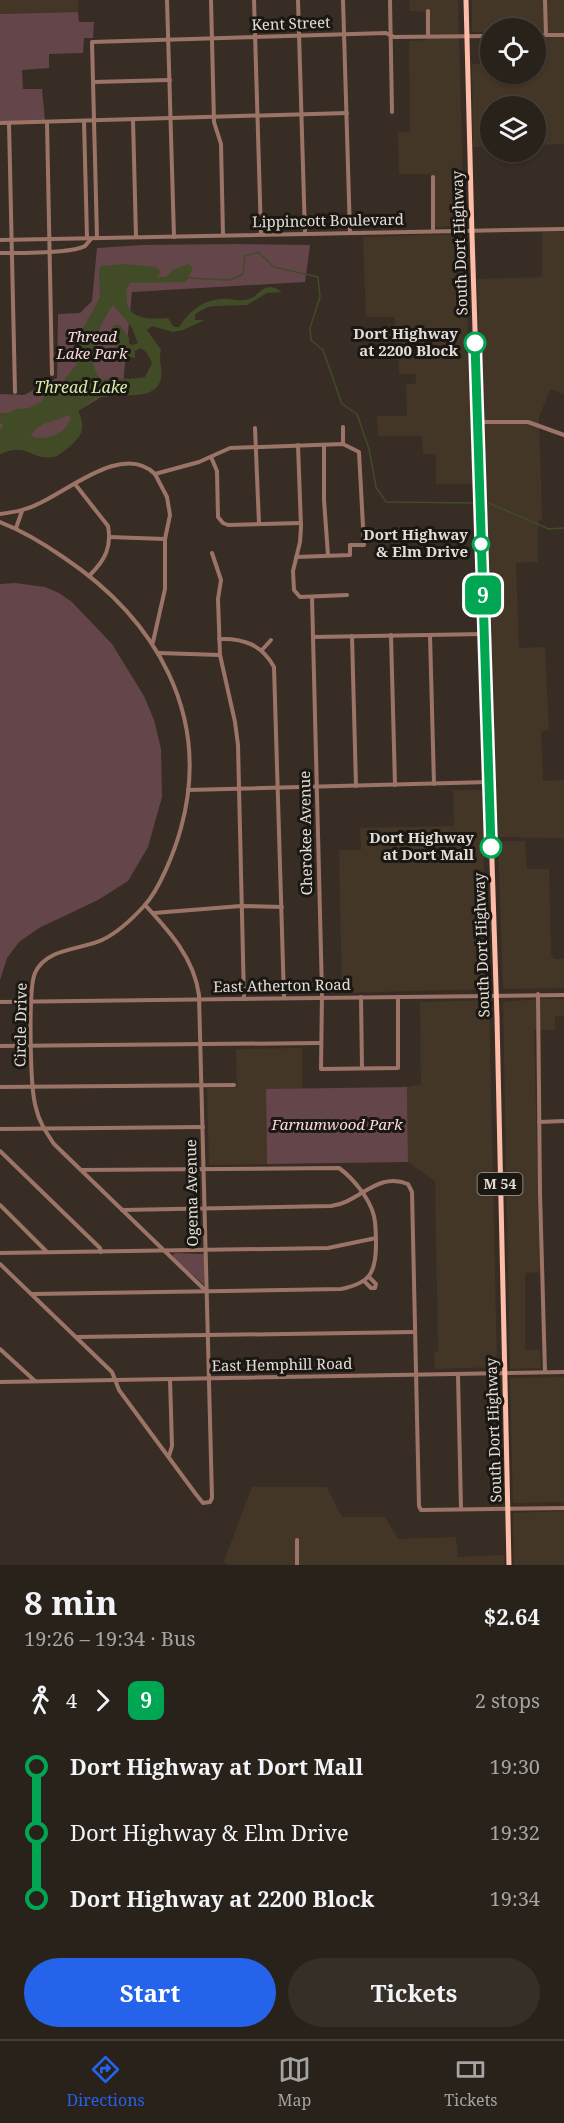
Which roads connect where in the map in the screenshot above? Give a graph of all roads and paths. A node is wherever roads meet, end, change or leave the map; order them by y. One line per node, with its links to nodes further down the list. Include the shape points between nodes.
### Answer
1 (167, 0): 21 (street)
2 (211, 0): 20 (street)
3 (254, 0): 19 (street)
4 (298, 0): 13 (street)
5 (343, 0): 11 (street)
6 (390, 0): 12 (street)
7 (466, 0): 17 (main road, South Dort Highway / M 54)
8 (545, 0): 10 (street)
9 (428, 11): 16 (street)
10 (546, 18)
11 (344, 34): 12 (street, Kent Street); 13 (street, Kent Street); 25 (street)
12 (391, 34): 16 (street, Kent Street); 24 (street)
13 (299, 35): 19 (street, Kent Street); 26 (street)
14 (546, 35): 15 (street)
15 (564, 35)
16 (429, 36): 17 (street, Kent Street)
17 (467, 36): 18 (street, Kent Street); 39 (main road, South Dort Highway / M 54)
18 (480, 36)
19 (255, 37): 20 (street, Kent Street); 27 (street)
20 (212, 38): 21 (street, Kent Street); 28 (street)
21 (169, 39): 22 (street); 23 (street, Kent Street, via 92,42)
22 (170, 80): 23 (street); 29 (street)
23 (93, 82): 32 (street)
24 (392, 112)
25 (347, 113): 26 (street); 40 (street)
26 (302, 115): 27 (street); 42 (street)
27 (257, 117): 28 (street); 41 (street)
28 (214, 118): 29 (street); 43 (street, via 221,144)
29 (171, 119): 30 (street); 45 (street)
30 (133, 120): 32 (street); 44 (street)
31 (84, 121): 32 (street); 33 (street); 47 (street)
32 (93, 121): 47 (street)
33 (47, 122): 35 (street); 46 (street)
34 (0, 123): 35 (street)
35 (9, 123): 49 (street)
36 (433, 177): 38 (street)
37 (564, 229): 39 (street, Lippincott Boulevard)
38 (433, 231): 39 (street, Lippincott Boulevard); 40 (street, Lippincott Boulevard)
39 (471, 231): 55 (main road, South Dort Highway / M 54)
40 (350, 232): 42 (street, Lippincott Boulevard)
41 (261, 234): 42 (street, Lippincott Boulevard); 43 (street, Lippincott Boulevard)
42 (305, 234)
43 (224, 235): 45 (street, Lippincott Boulevard)
44 (136, 237): 45 (street, Lippincott Boulevard); 47 (street, Lippincott Boulevard)
45 (174, 237)
46 (49, 238): 47 (street, Lippincott Boulevard); 49 (street, Lippincott Boulevard); 50 (street)
47 (92, 238): 50 (street, Lippincott Boulevard, via 86,245)
48 (0, 240): 49 (street, Lippincott Boulevard)
49 (12, 240): 52 (street)
50 (49, 252): 52 (street, Lippincott Boulevard); 53 (street)
51 (0, 253): 52 (street, Lippincott Boulevard)
52 (12, 253): 54 (street)
53 (52, 374)
54 (15, 392)
55 (477, 422): 58 (street, via 528,422); 80 (main road, South Dort Highway / M 54)
56 (343, 427): 59 (street)
57 (255, 428): 62 (street)
58 (564, 435)
59 (343, 444): 61 (street); 75 (street, via 360,452 364,545 350,545 350,555)
60 (298, 445): 61 (street); 62 (street); 69 (street)
61 (324, 445): 75 (street)
62 (256, 447): 63 (street, via 224,450); 70 (street)
63 (211, 458): 64 (street); 70 (street, via 217,471 218,517 225,525)
64 (155, 474): 65 (street, via 142,465 122,464); 73 (street, via 169,505)
65 (75, 484): 66 (street); 72 (street, via 108,526)
66 (22, 511): 67 (street); 71 (street)
67 (0, 514)
68 (0, 522): 71 (street, Circle Drive)
69 (301, 523): 70 (street); 76 (street)
70 (259, 524)
71 (16, 528): 77 (street, Circle Drive)
72 (109, 537): 73 (street); 77 (street, via 106,554)
73 (165, 539): 87 (street, via 165,589)
74 (213, 553): 85 (street, via 221,580)
75 (328, 555): 76 (street)
76 (296, 557): 79 (street, via 294,590 300,597)
77 (90, 575): 87 (street, Circle Drive)
78 (347, 595): 79 (street)
79 (312, 597): 84 (street, Cherokee Avenue)
80 (484, 634): 82 (street); 91 (main road, South Dort Highway / M 54)
81 (391, 635): 82 (street); 83 (street); 93 (street)
82 (430, 635): 92 (street)
83 (352, 636): 84 (street); 94 (street)
84 (313, 638): 95 (street, Cherokee Avenue)
85 (219, 639): 88 (street, via 242,639); 90 (street)
86 (271, 640): 88 (street)
87 (153, 642): 89 (street, Circle Drive)
88 (262, 650): 96 (street, via 276,675)
89 (159, 653): 90 (street); 97 (street, Circle Drive, via 186,724)
90 (220, 655): 98 (street, via 235,722)
91 (489, 782): 92 (street); 105 (main road, South Dort Highway / M 54)
92 (434, 784): 93 (street)
93 (395, 785): 94 (street)
94 (356, 786): 95 (street)
95 (317, 787): 96 (street); 109 (street, Cherokee Avenue)
96 (279, 788): 98 (street); 101 (street)
97 (188, 790): 98 (street); 99 (street, Circle Drive, via 176,844)
98 (238, 790): 100 (street)
99 (145, 905): 102 (street, Ogema Avenue); 113 (street, Circle Drive, via 102,939 44,960 33,976)
100 (241, 906): 101 (street); 102 (street); 111 (street)
101 (282, 907): 108 (street)
102 (153, 913): 110 (street, Ogema Avenue, via 188,958)
103 (538, 994): 104 (street, East Atherton Road); 105 (street, East Atherton Road); 124 (street)
104 (564, 994)
105 (495, 995): 107 (street, East Atherton Road); 150 (main road, South Dort Highway / M 54)
106 (361, 997): 107 (street, East Atherton Road); 109 (street, East Atherton Road); 118 (street)
107 (398, 997): 118 (street, via 398,1068)
108 (284, 998): 109 (street, East Atherton Road); 111 (street, East Atherton Road)
109 (321, 998): 114 (street, Cherokee Avenue)
110 (199, 999): 111 (street, East Atherton Road); 113 (street, East Atherton Road); 115 (street, Ogema Avenue)
111 (244, 999)
112 (0, 1002): 113 (street, East Atherton Road)
113 (32, 1002): 117 (street, Circle Drive)
114 (321, 1043): 115 (street); 118 (street, Cherokee Avenue, via 321,1069)
115 (200, 1044): 117 (street); 119 (street, Ogema Avenue)
116 (0, 1046): 117 (street)
117 (32, 1046): 122 (street, Circle Drive)
118 (362, 1068)
119 (202, 1085): 120 (street); 122 (street); 125 (street, Ogema Avenue)
120 (234, 1085)
121 (0, 1087): 122 (street)
122 (32, 1087): 127 (street, Circle Drive)
123 (564, 1121): 124 (street)
124 (539, 1122): 148 (street)
125 (203, 1127): 127 (street); 129 (street, Ogema Avenue)
126 (0, 1129): 127 (street)
127 (44, 1129): 130 (street, Circle Drive)
128 (0, 1152): 139 (street)
129 (204, 1168): 130 (street); 131 (street, via 339,1168); 133 (street, Ogema Avenue)
130 (80, 1170): 134 (street, Circle Drive)
131 (361, 1192): 133 (street, via 345,1203 331,1206); 135 (street, via 374,1214); 144 (street, via 397,1180 408,1184 412,1192)
132 (0, 1205): 138 (street)
133 (205, 1209): 134 (street); 137 (street, Ogema Avenue)
134 (122, 1210): 136 (street, Circle Drive)
135 (376, 1238): 137 (street, via 338,1247); 142 (street, via 376,1260 367,1279 341,1288)
136 (164, 1251): 137 (street); 139 (street); 142 (street, Circle Drive)
137 (206, 1251): 142 (street, Ogema Avenue)
138 (47, 1252): 139 (street); 140 (street)
139 (101, 1252)
140 (0, 1253)
141 (0, 1263): 143 (street)
142 (207, 1292): 143 (street); 145 (street, Ogema Avenue)
143 (31, 1294): 146 (street)
144 (415, 1332): 145 (street); 151 (street)
145 (207, 1335): 146 (street); 153 (street, Ogema Avenue)
146 (76, 1337): 155 (street, via 112,1371)
147 (0, 1349): 156 (street)
148 (545, 1372): 149 (street, East Hemphill Road); 150 (street, East Hemphill Road)
149 (564, 1372)
150 (504, 1373): 152 (street, East Hemphill Road); 159 (main road, South Dort Highway / M 54)
151 (416, 1375): 152 (street, East Hemphill Road); 153 (street, East Hemphill Road); 161 (street, via 419,1506 422,1510)
152 (459, 1375): 161 (street)
153 (209, 1378): 154 (street, East Hemphill Road); 158 (street, Ogema Avenue, via 212,1498 207,1504)
154 (170, 1379): 155 (street, East Hemphill Road); 158 (street)
155 (115, 1380): 156 (street, East Hemphill Road); 158 (street)
156 (35, 1381): 157 (street, East Hemphill Road)
157 (0, 1382)
158 (169, 1456)
159 (508, 1508): 160 (street); 161 (street); 164 (main road, South Dort Highway / M 54)
160 (564, 1508)
161 (461, 1509)
162 (297, 1540): 163 (street)
163 (297, 1565)
164 (509, 1565)

